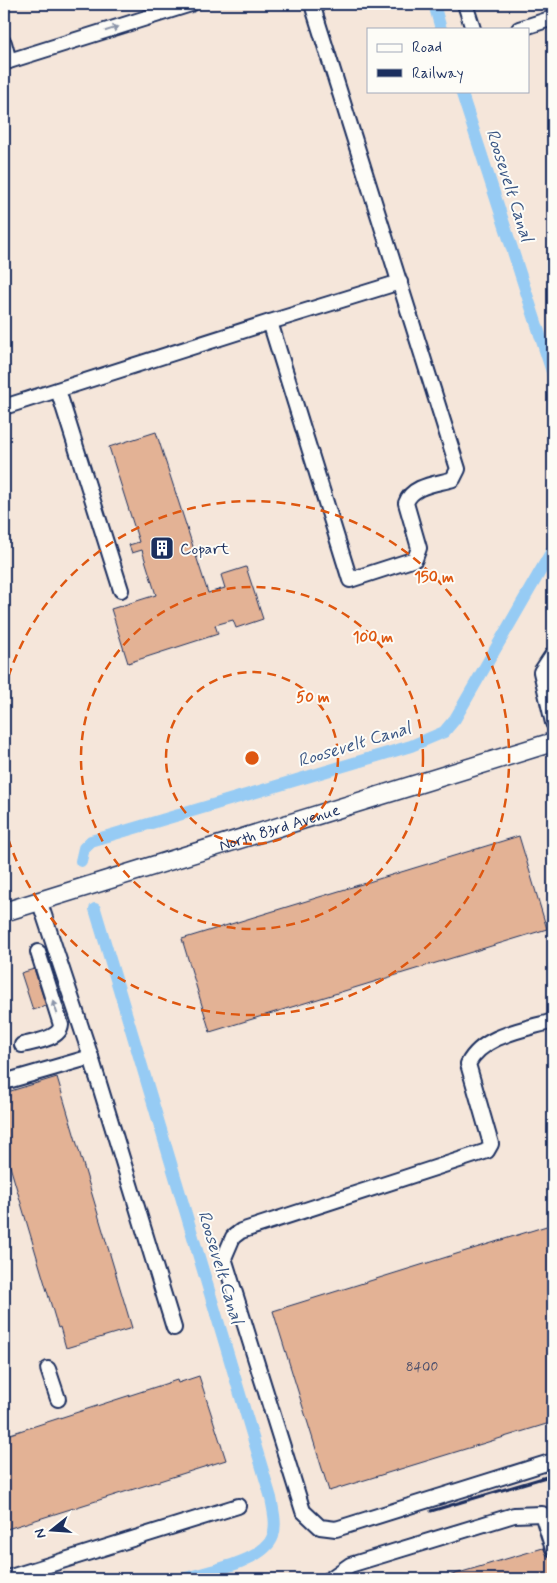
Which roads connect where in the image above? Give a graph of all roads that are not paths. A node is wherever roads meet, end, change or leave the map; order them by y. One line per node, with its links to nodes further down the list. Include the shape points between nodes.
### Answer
1 (191, 4): 8 (lane, one-way to 1)
2 (312, 4): 9 (lane)
3 (465, 4): 5 (lane)
4 (553, 18): 6 (lane)
5 (473, 28)
6 (522, 28)
7 (4, 43): 8 (lane)
8 (7, 62)
9 (400, 282): 10 (lane); 10 (lane, via 458,469 453,479 413,491 408,496 406,503 419,548 415,559 350,580)
10 (270, 322): 11 (lane)
11 (58, 390): 12 (lane); 13 (lane)
12 (4, 406)
13 (121, 590)
14 (553, 654): 15 (lane, via 541,672)
15 (553, 723)
16 (553, 742): 17 (main road, North 83rd Avenue)
17 (39, 900): 18 (main road, North 83rd Avenue); 22 (lane)
18 (4, 912)
19 (38, 952): 21 (lane, one-way to 19, via 56,1035 61,1030)
20 (553, 1021): 27 (lane, via 486,1043 474,1053 468,1064 491,1144 487,1151 241,1231 233,1237 224,1258 303,1511 320,1528 336,1529)
21 (22, 1045)
22 (91, 1057): 23 (lane); 24 (lane)
23 (4, 1082)
24 (174, 1328)
25 (48, 1369): 26 (lane)
26 (58, 1399)
27 (553, 1461)
28 (238, 1506): 30 (lane)
29 (553, 1549): 31 (lane, via 542,1514 514,1515 350,1565)
30 (4, 1579)
31 (330, 1579)

